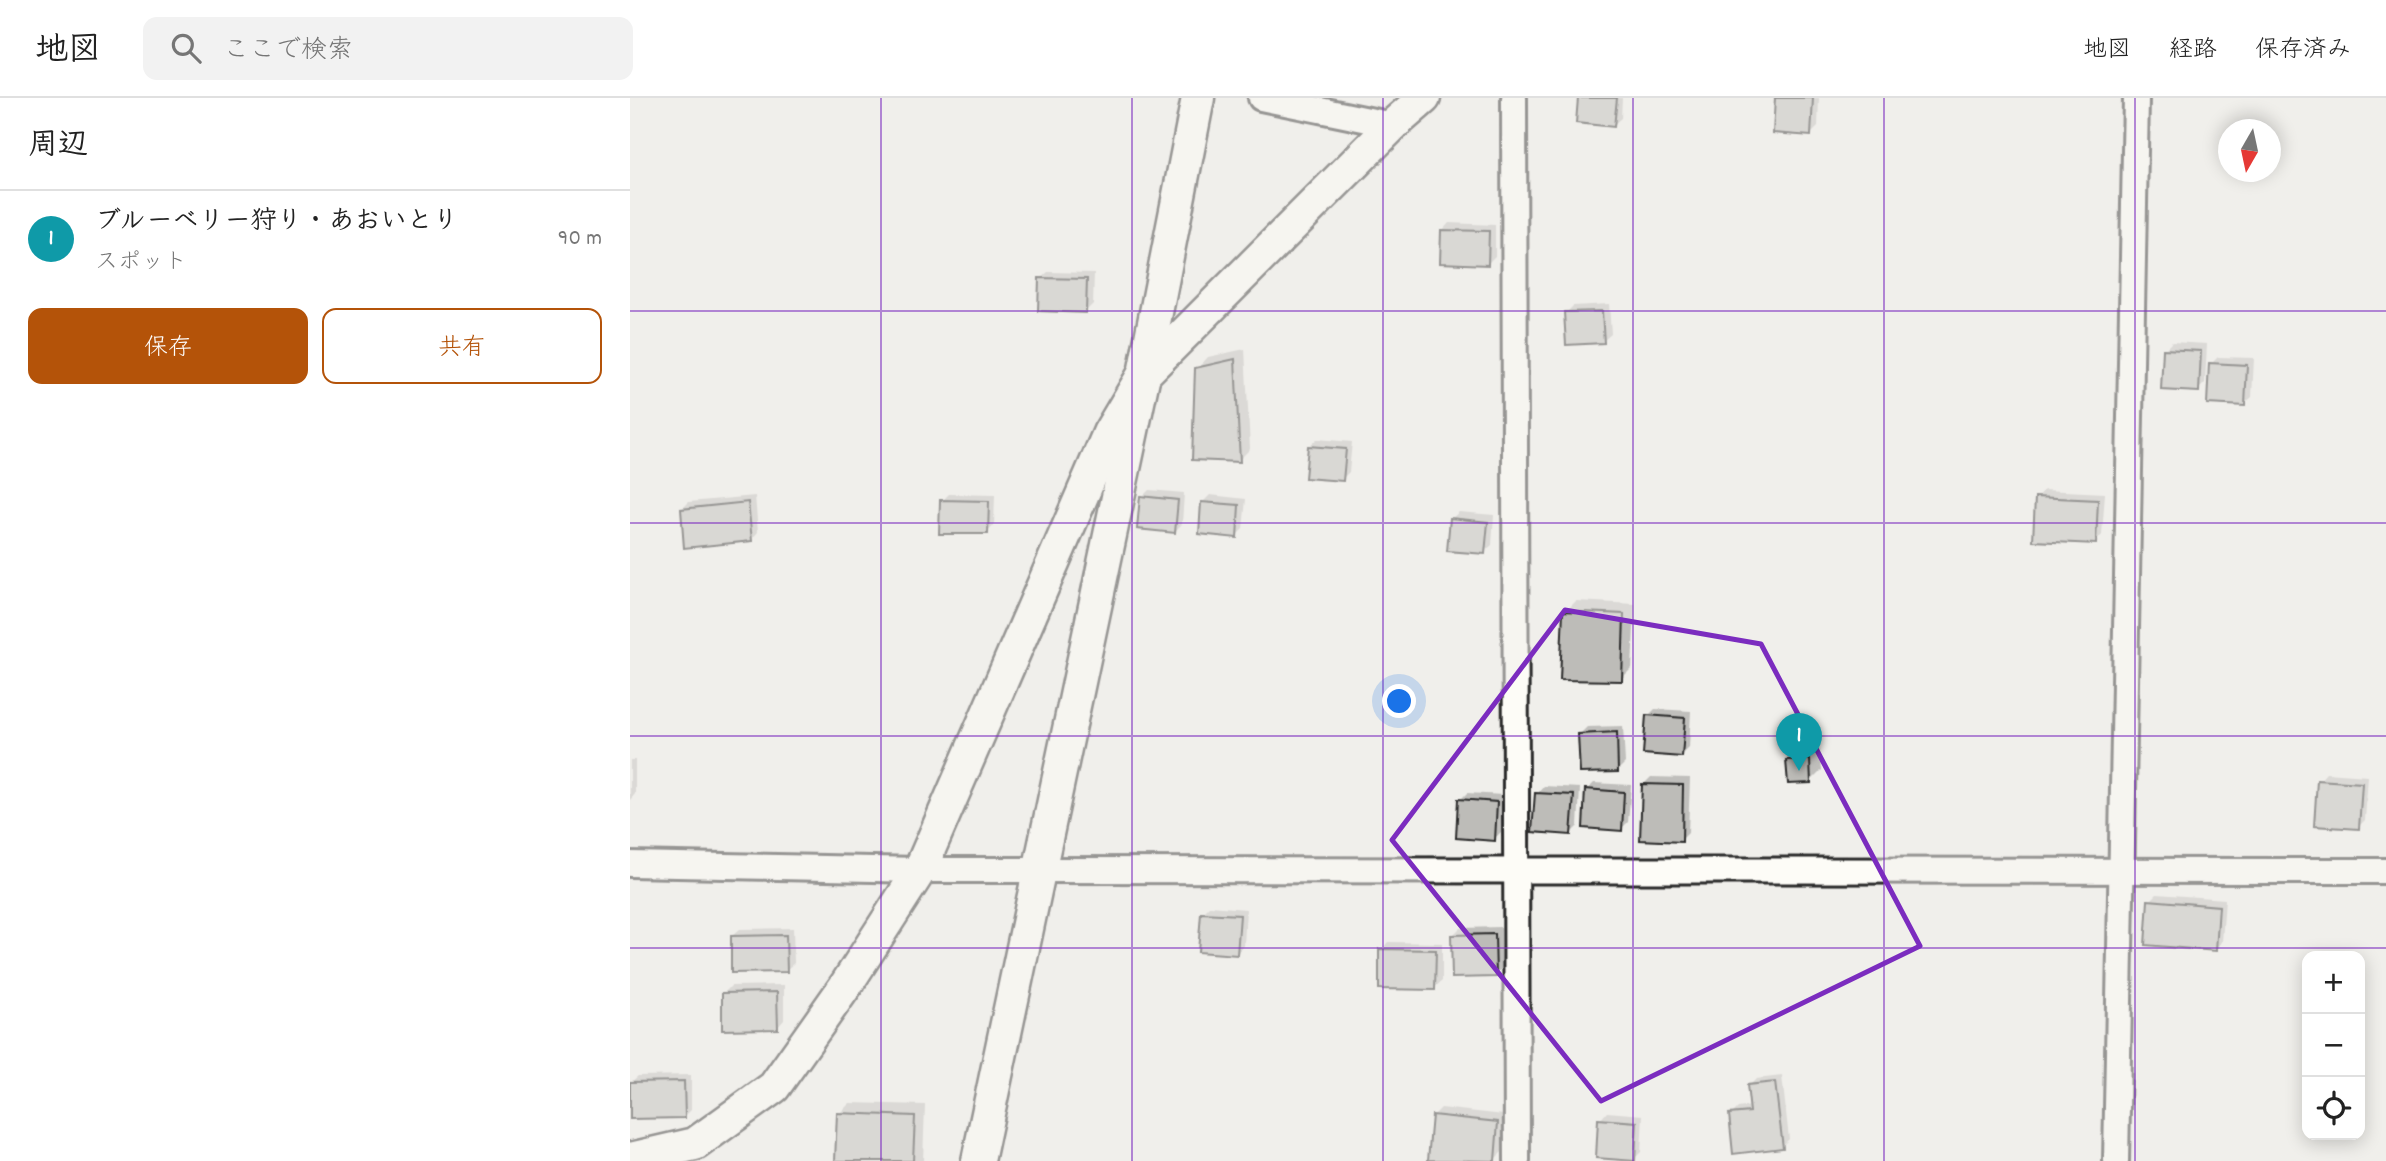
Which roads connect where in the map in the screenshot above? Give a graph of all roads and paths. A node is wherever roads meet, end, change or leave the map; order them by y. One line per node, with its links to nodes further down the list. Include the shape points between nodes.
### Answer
1 (1198, 98): 7 (street)
2 (1261, 98): 6 (street)
3 (1424, 98): 6 (street)
4 (1514, 98): 11 (street)
5 (2136, 98): 12 (street)
6 (1393, 125): 7 (street)
7 (1144, 374): 9 (street); 10 (street, via 1109,433)
8 (630, 864): 10 (street)
9 (1039, 867): 10 (street); 11 (street); 15 (street)
10 (920, 870): 14 (street, via 774,1087 695,1144)
11 (1514, 870): 12 (street); 16 (street)
12 (2119, 871): 13 (street); 17 (street)
13 (2386, 871)
14 (630, 1159)
15 (978, 1161)
16 (1517, 1161)
17 (2116, 1161)

